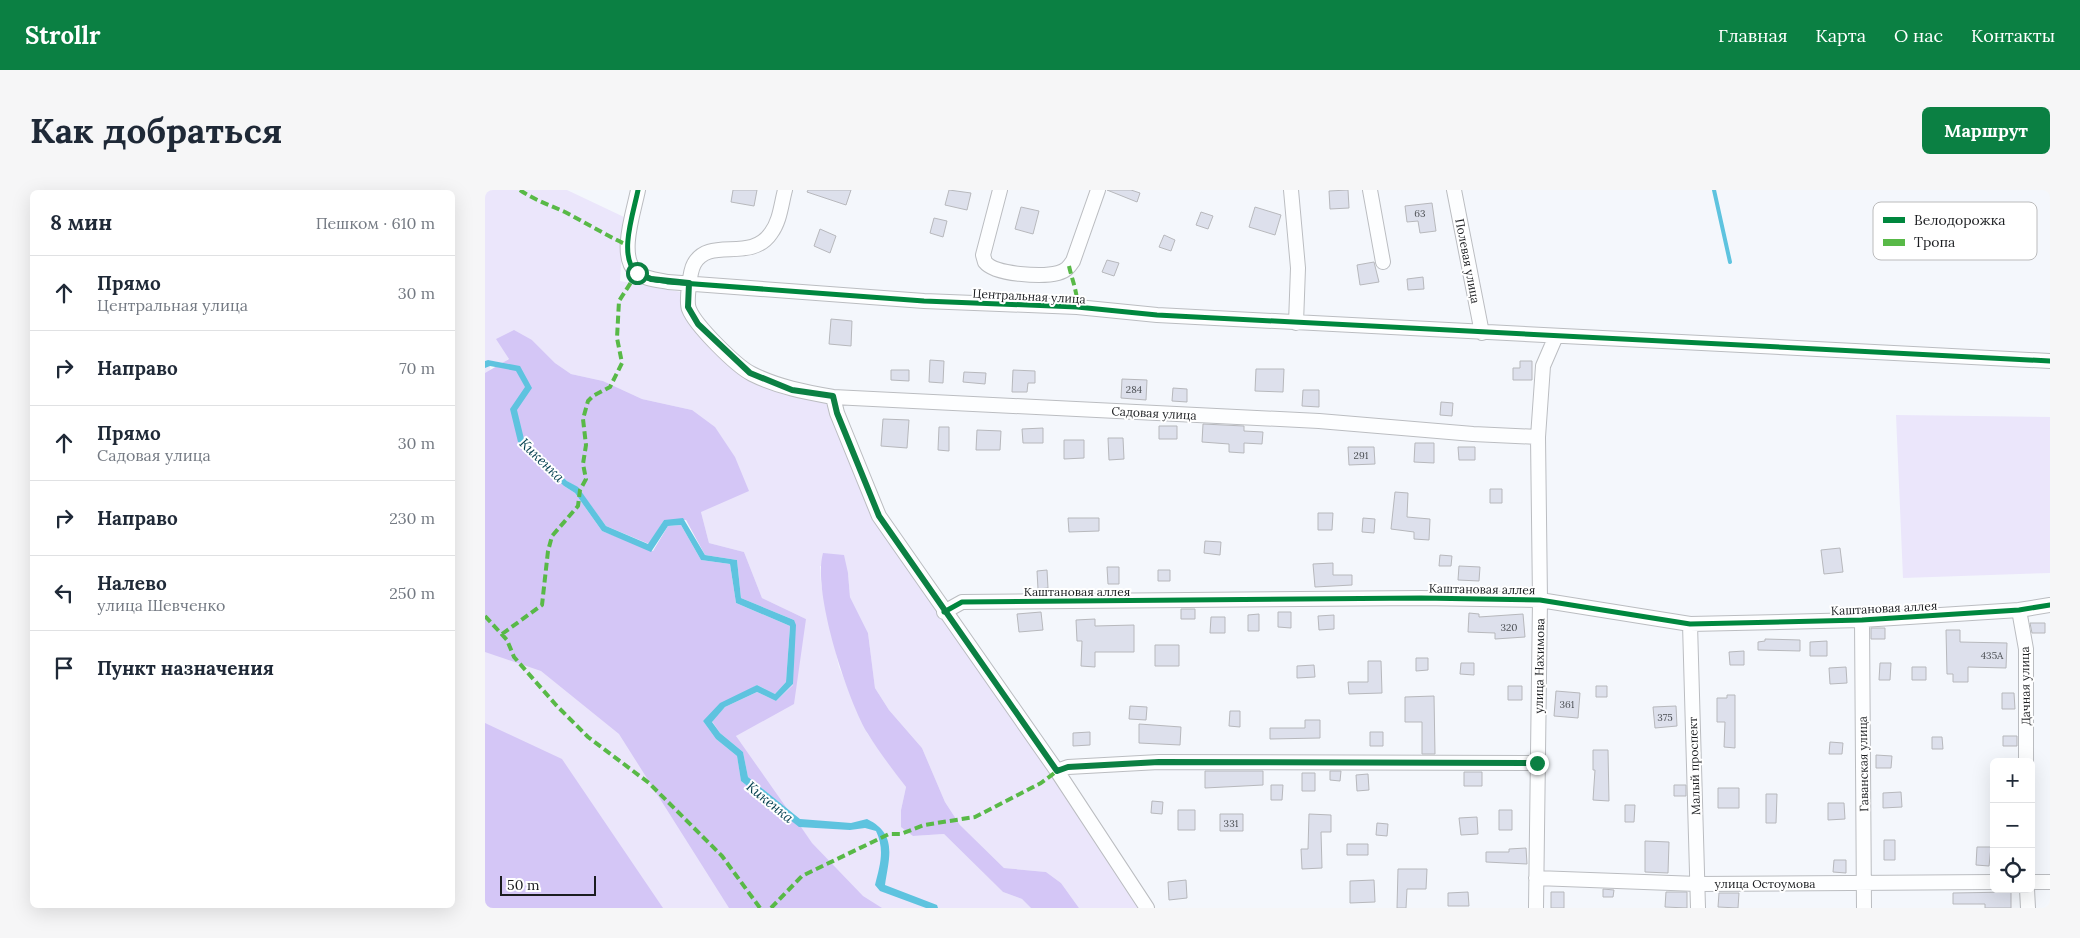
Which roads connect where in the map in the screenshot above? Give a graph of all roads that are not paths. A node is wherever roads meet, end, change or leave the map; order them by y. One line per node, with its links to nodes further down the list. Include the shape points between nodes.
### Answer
1 (638, 190): 9 (street, Центральная улица, via 627,251 631,266 637,273 651,279)
2 (785, 190): 9 (street, Садовая улица, via 777,222 760,245 746,250 716,250 703,255 694,264)
3 (1000, 190): 4 (street, via 983,255 987,265 1019,274 1057,274 1067,269)
4 (1098, 190)
5 (1291, 190): 10 (street, via 1298,268)
6 (1370, 190): 8 (street)
7 (1455, 190): 11 (street, Полевая улица)
8 (1383, 262)
9 (689, 283): 10 (street, Центральная улица, via 924,301); 14 (street, Садовая улица, via 688,307 698,324 750,373 792,390)
10 (1297, 322): 11 (street, Центральная улица)
11 (1482, 333): 12 (street, Центральная улица)
12 (1556, 336): 13 (street, Центральная улица); 15 (street, улица Нахимова, via 1543,366)
13 (2050, 360)
14 (833, 396): 15 (street, Садовая улица, via 1319,421); 19 (street, via 879,516)
15 (1538, 437): 16 (street, улица Нахимова)
16 (1540, 600): 19 (street, Каштановая аллея, via 962,602); 21 (street, Каштановая аллея); 23 (street, улица Нахимова)
17 (2050, 605): 18 (street, Каштановая аллея)
18 (2019, 610): 20 (street, Каштановая аллея); 22 (street, Дачная улица, via 2026,649)
19 (944, 612): 24 (street)
20 (1861, 620): 21 (street, Каштановая аллея); 29 (street, Гаванская улица)
21 (1690, 624): 30 (street, Малый проспект)
22 (2026, 758)
23 (1537, 763): 24 (street, via 1159,762 1068,767); 25 (street, улица Нахимова)
24 (1057, 771): 32 (street)
25 (1536, 878): 30 (street, улица Остоумова); 33 (street, улица Нахимова)
26 (1990, 882): 29 (street, улица Остоумова)
27 (2035, 882): 28 (street)
28 (2050, 882)
29 (1864, 883): 30 (street, улица Остоумова); 35 (street, Гаванская улица)
30 (1698, 884): 34 (street, Малый проспект)
31 (2027, 893): 36 (street)
32 (1147, 908)
33 (1536, 908)
34 (1698, 908)
35 (1864, 908)
36 (2028, 908)

